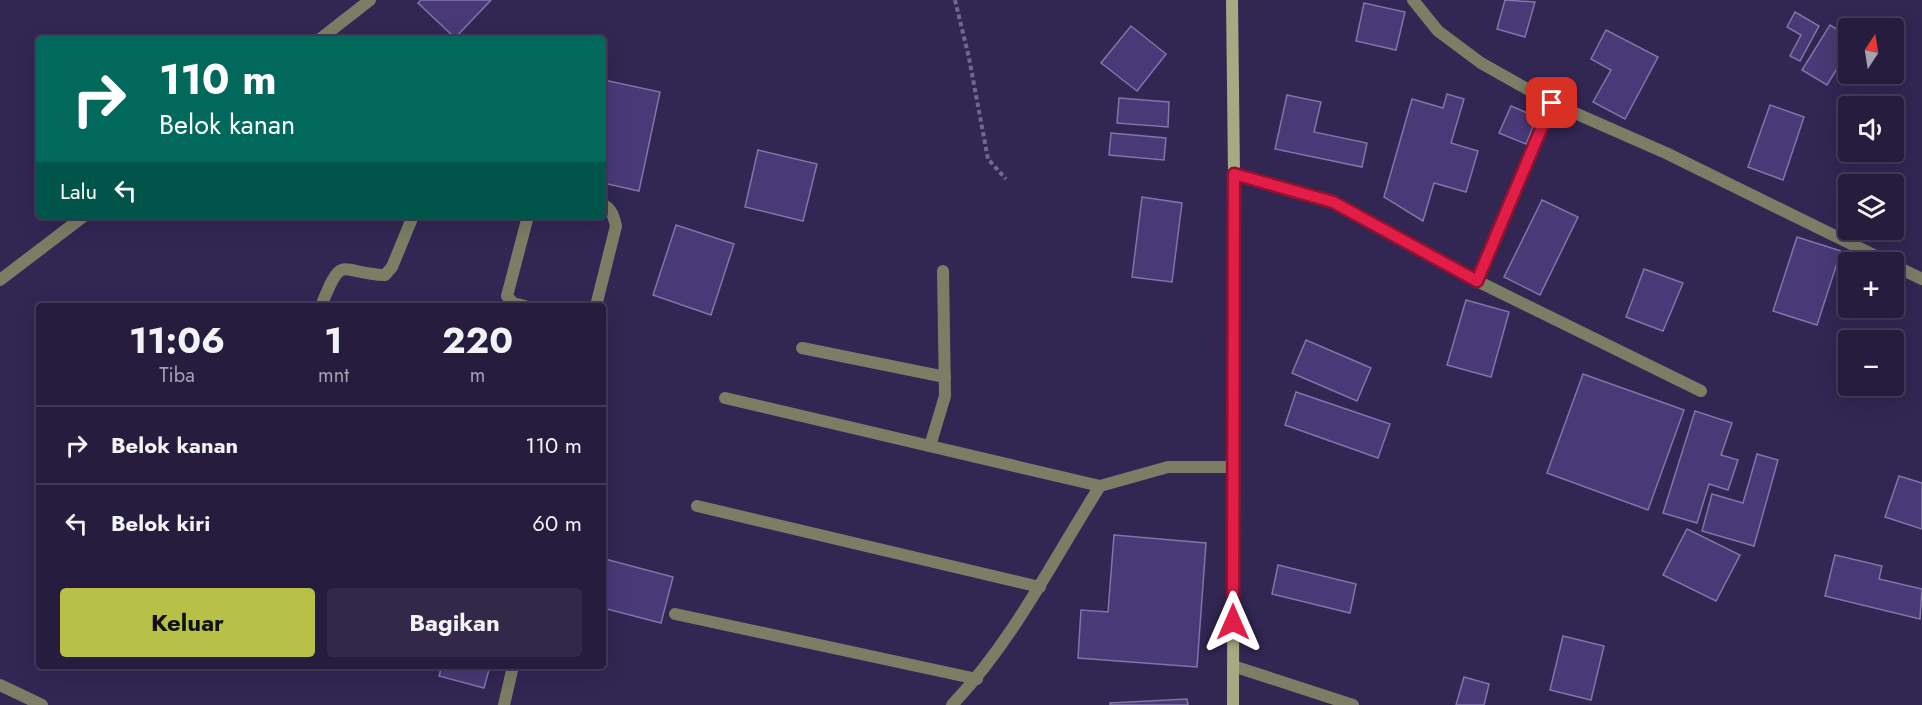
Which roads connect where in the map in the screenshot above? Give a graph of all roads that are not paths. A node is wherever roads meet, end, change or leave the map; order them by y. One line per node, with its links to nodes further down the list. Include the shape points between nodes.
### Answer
1 (370, 0): 4 (street)
2 (1232, 0): 6 (main road)
3 (1413, 0): 5 (street, via 1438,31 1481,63)
4 (325, 36)
5 (1552, 103): 11 (street, via 1666,153); 16 (street)
6 (1234, 174): 16 (street, via 1333,202); 25 (main road)
7 (606, 206): 19 (street, via 616,226)
8 (80, 219): 15 (street)
9 (412, 219): 17 (street, via 385,275 348,268 338,271)
10 (527, 219): 18 (street, via 507,296)
11 (1868, 252)
12 (1904, 270): 14 (street)
13 (943, 271): 21 (street)
14 (1922, 279)
15 (0, 280)
16 (1477, 281): 22 (street)
17 (322, 303)
18 (513, 303)
19 (597, 303)
20 (802, 348): 21 (street)
21 (945, 377): 24 (street, via 945,396)
22 (1701, 391)
23 (725, 398): 24 (street)
24 (930, 446): 26 (street)
25 (1233, 467): 26 (street, via 1168,467); 30 (main road)
26 (1100, 486): 28 (street)
27 (697, 506): 28 (street)
28 (1040, 587): 32 (street)
29 (675, 614): 32 (street)
30 (1233, 666): 37 (main road); 38 (street)
31 (512, 669): 35 (street)
32 (977, 679): 36 (street)
33 (0, 685): 34 (street)
34 (42, 705)
35 (504, 705)
36 (952, 705)
37 (1233, 705)
38 (1353, 705)

